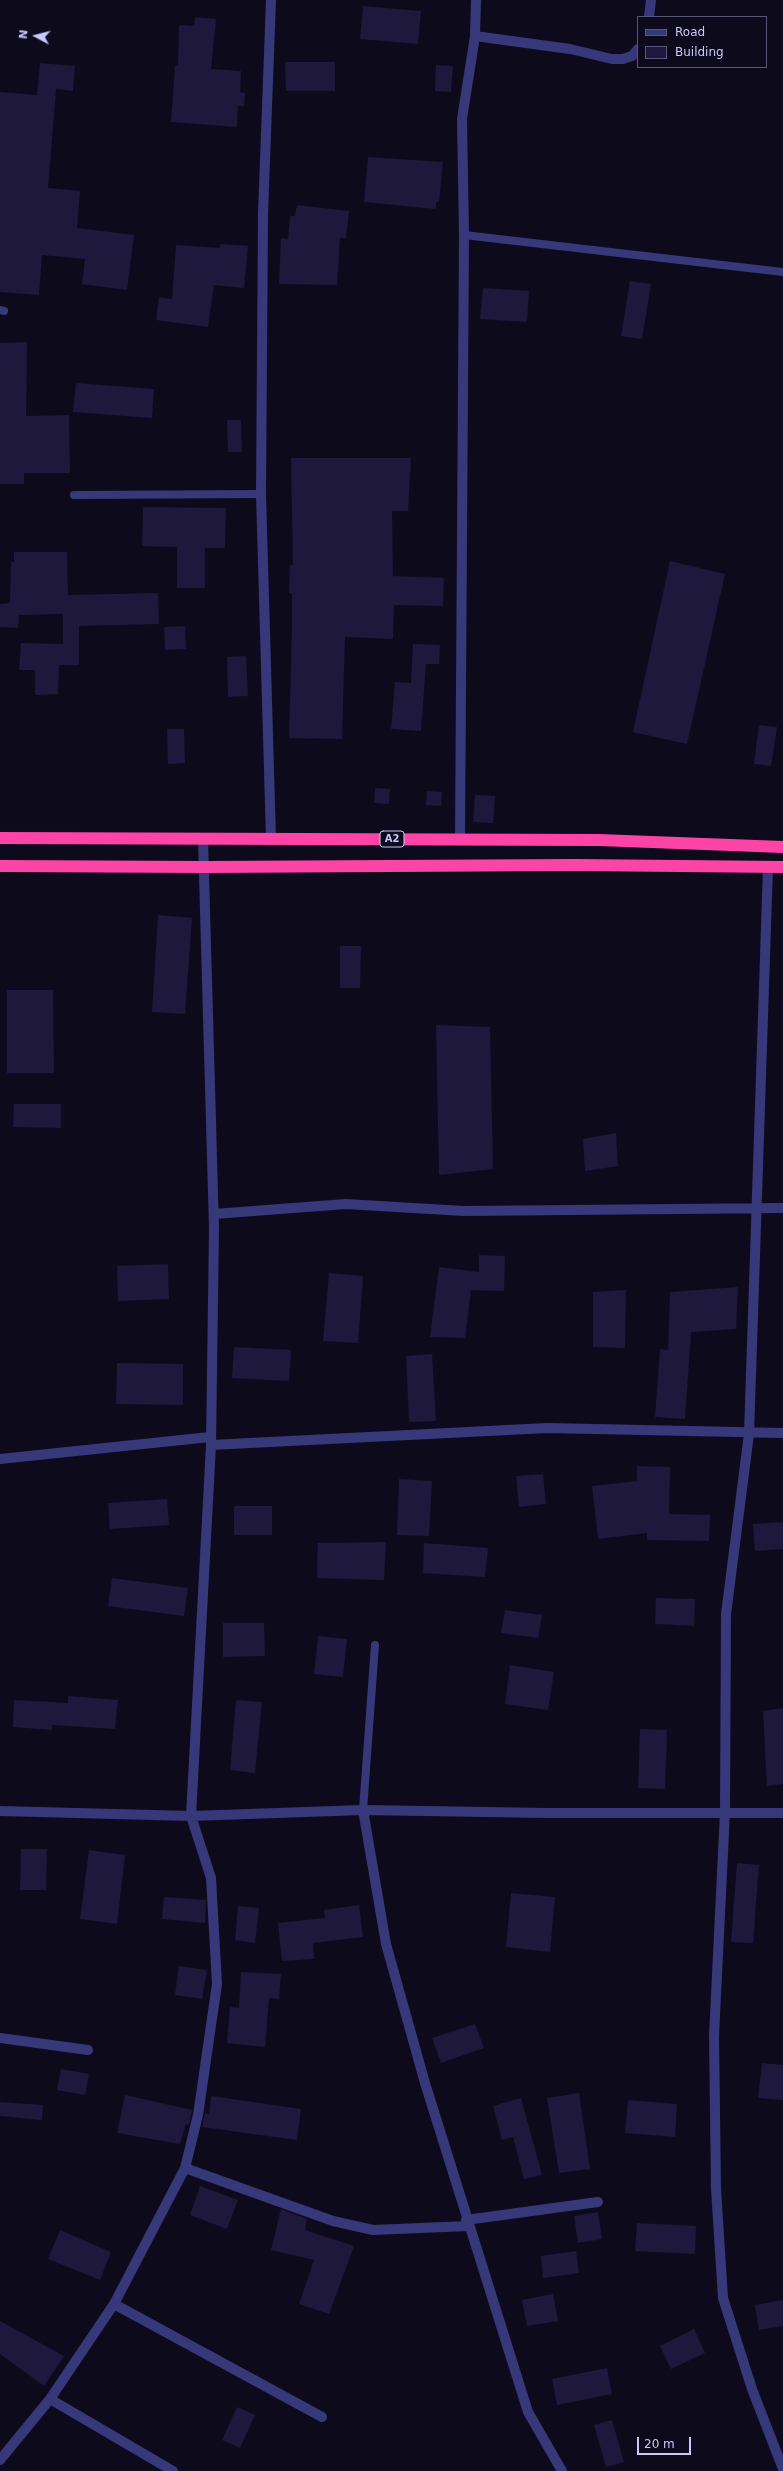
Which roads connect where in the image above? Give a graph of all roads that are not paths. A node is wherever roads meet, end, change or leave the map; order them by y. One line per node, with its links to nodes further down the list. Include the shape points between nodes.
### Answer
1 (271, 0): 10 (street, via 264,214)
2 (476, 0): 5 (street)
3 (652, 0): 4 (street)
4 (649, 16)
5 (475, 36): 6 (street, via 570,49 612,59 632,56); 7 (street, via 462,119)
6 (637, 50)
7 (464, 235): 8 (lane); 12 (street)
8 (783, 272)
9 (74, 494): 10 (lane)
10 (261, 494): 14 (street)
11 (0, 838): 13 (highway, A2)
12 (460, 838): 14 (highway, A2); 15 (highway, A2)
13 (203, 839): 14 (highway, A2); 17 (street)
14 (271, 839)
15 (783, 847)
16 (0, 866): 17 (highway)
17 (204, 867): 18 (highway); 22 (street)
18 (768, 867): 19 (highway); 20 (street)
19 (783, 867)
20 (757, 1207): 21 (street); 22 (street, via 464,1212 346,1204); 24 (street)
21 (783, 1208)
22 (214, 1214): 25 (street)
23 (783, 1433): 24 (street)
24 (749, 1434): 25 (street, via 547,1428); 30 (street, via 726,1614)
25 (210, 1441): 26 (street); 32 (street)
26 (0, 1459)
27 (375, 1645): 28 (lane)
28 (363, 1810): 30 (street); 32 (street); 37 (street, via 386,1944)
29 (0, 1811): 32 (street)
30 (725, 1812): 31 (street); 42 (street, via 714,2036 716,2189 724,2298 752,2389)
31 (783, 1813)
32 (192, 1816): 35 (street, via 211,1878 217,1984 198,2115)
33 (0, 2038): 34 (street)
34 (88, 2050)
35 (184, 2168): 37 (street, via 333,2220 373,2230); 38 (street)
36 (598, 2202): 37 (street)
37 (467, 2223): 44 (street, via 528,2412)
38 (114, 2304): 39 (street); 40 (street)
39 (50, 2399): 41 (street); 43 (street)
40 (322, 2417)
41 (0, 2460)
42 (783, 2469)
43 (173, 2471)
44 (562, 2471)

